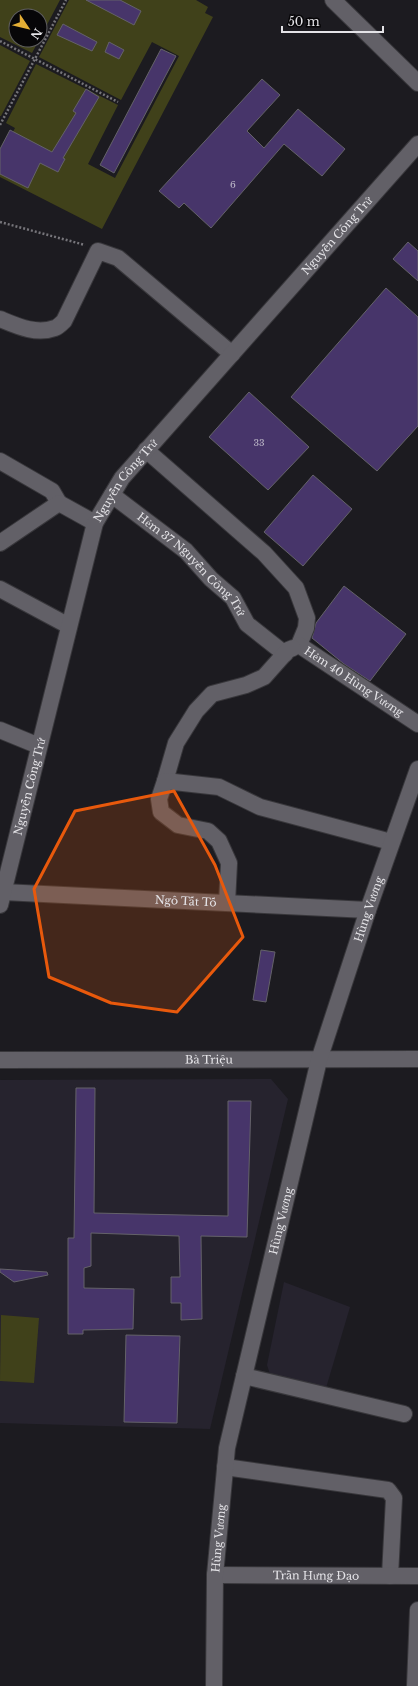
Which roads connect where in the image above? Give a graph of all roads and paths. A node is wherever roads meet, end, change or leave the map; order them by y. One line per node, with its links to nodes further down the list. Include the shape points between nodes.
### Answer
1 (66, 0): 4 (path)
2 (333, 0): 5 (street)
3 (0, 41): 4 (path)
4 (35, 59): 6 (path); 7 (path)
5 (418, 83)
6 (118, 102)
7 (0, 125)
8 (418, 144): 12 (street, Nguyễn Công Trứ)
9 (0, 222): 10 (path, via 74,241)
10 (98, 250): 11 (street, via 64,321 55,328 38,331 24,329); 12 (street, via 118,258)
11 (0, 319)
12 (232, 354): 13 (street, Nguyễn Công Trứ)
13 (146, 450): 15 (street, Nguyễn Công Trứ, via 122,478); 21 (street, via 264,553 296,588 306,618 306,628)
14 (0, 461): 16 (street, via 52,491)
15 (112, 495): 17 (street, Nguyễn Công Trứ); 22 (street, Hẻm 37 Nguyễn Công Trứ, via 186,551 211,579 233,598 247,624)
16 (59, 503): 17 (street); 18 (street)
17 (95, 523): 20 (street, Nguyễn Công Trứ)
18 (0, 543)
19 (0, 589): 20 (street)
20 (69, 626): 25 (street, Nguyễn Công Trứ)
21 (299, 644): 22 (street, Hẻm 40 Hùng Vương); 23 (street, Hẻm 40 Hùng Vương)
22 (284, 654): 27 (street, Hẻm 40 Hùng Vương, via 264,677 246,685 212,694 196,711 176,743)
23 (418, 724)
24 (0, 730): 25 (street)
25 (39, 746): 29 (street, Nguyễn Công Trứ)
26 (418, 769): 28 (street, Hùng Vương)
27 (165, 781): 28 (street, via 219,787 260,807); 31 (street, Hẻm 40 Hùng Vương, via 159,799 161,812 178,825 208,831 220,840 229,863)
28 (391, 842): 32 (street, Hùng Vương)
29 (4, 869): 30 (street, Nguyễn Công Trứ)
30 (1, 899): 31 (street, Ngô Tất Tố)
31 (227, 903): 32 (street, Ngô Tất Tố)
32 (368, 910): 35 (street, Hùng Vương)
33 (418, 1059): 35 (street, Bà Triệu)
34 (0, 1060): 35 (street, Bà Triệu)
35 (319, 1060): 36 (street, Hùng Vương)
36 (244, 1376): 37 (street); 38 (street, Hùng Vương, via 226,1448)
37 (404, 1414)
38 (225, 1467): 39 (street, Hùng Vương); 40 (street, via 388,1490 394,1498)
39 (215, 1575): 40 (street, Trần Hưng Đạo); 44 (street, Hùng Vương)
40 (390, 1576): 41 (street, Trần Hưng Đạo)
41 (418, 1576)
42 (418, 1610): 43 (street)
43 (416, 1683)
44 (214, 1686)

